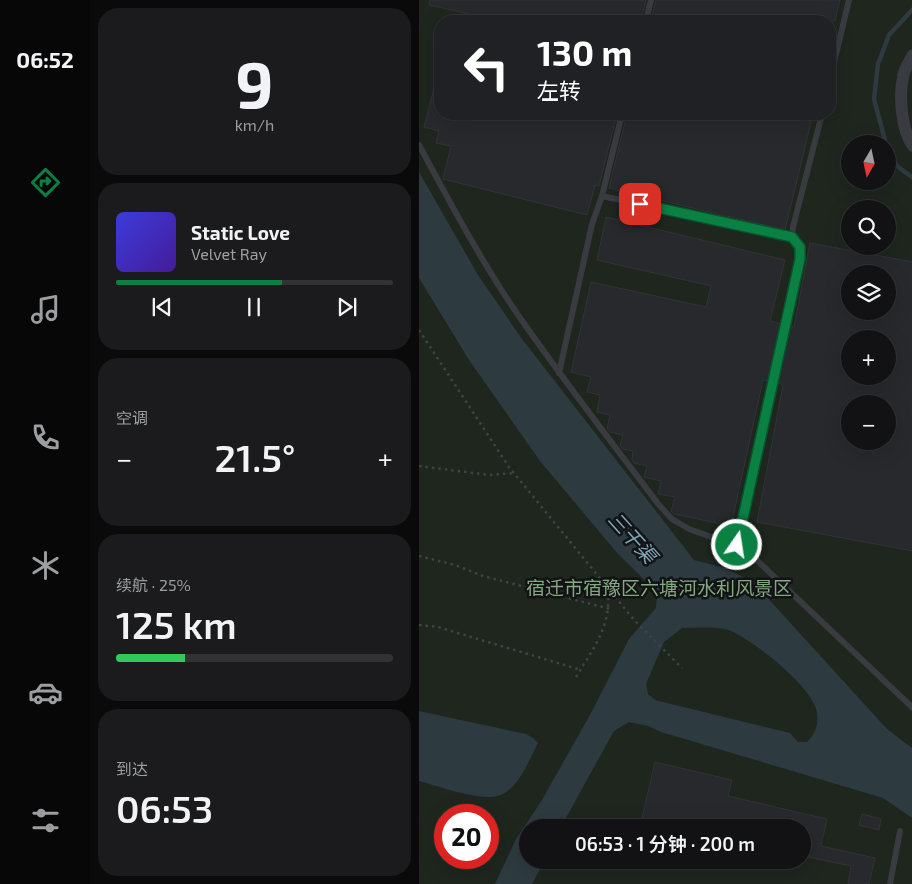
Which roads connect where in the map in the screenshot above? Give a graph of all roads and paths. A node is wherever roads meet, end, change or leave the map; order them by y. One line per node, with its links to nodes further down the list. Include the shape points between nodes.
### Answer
1 (651, 0): 3 (lane)
2 (849, 0): 4 (lane)
3 (647, 15)
4 (836, 54)
5 (912, 55): 9 (street, via 903,75 901,91 901,112)
6 (620, 120): 10 (lane)
7 (821, 120): 11 (lane)
8 (419, 145): 13 (lane, via 513,308)
9 (912, 146)
10 (601, 196): 11 (lane); 13 (lane)
11 (792, 237): 16 (lane, via 800,247 800,259)
12 (419, 330): 15 (path)
13 (559, 373): 16 (lane, via 672,519)
14 (419, 466): 15 (path, via 489,475)
15 (513, 473): 18 (path)
16 (737, 545): 24 (lane)
17 (419, 556): 19 (path)
18 (608, 587): 19 (path); 21 (path, via 634,620)
19 (610, 609): 22 (path, via 604,628)
20 (419, 625): 22 (path, via 438,627)
21 (682, 668)
22 (581, 670): 23 (path)
23 (576, 677)
24 (912, 708)
25 (899, 831): 26 (lane)
26 (890, 884)

